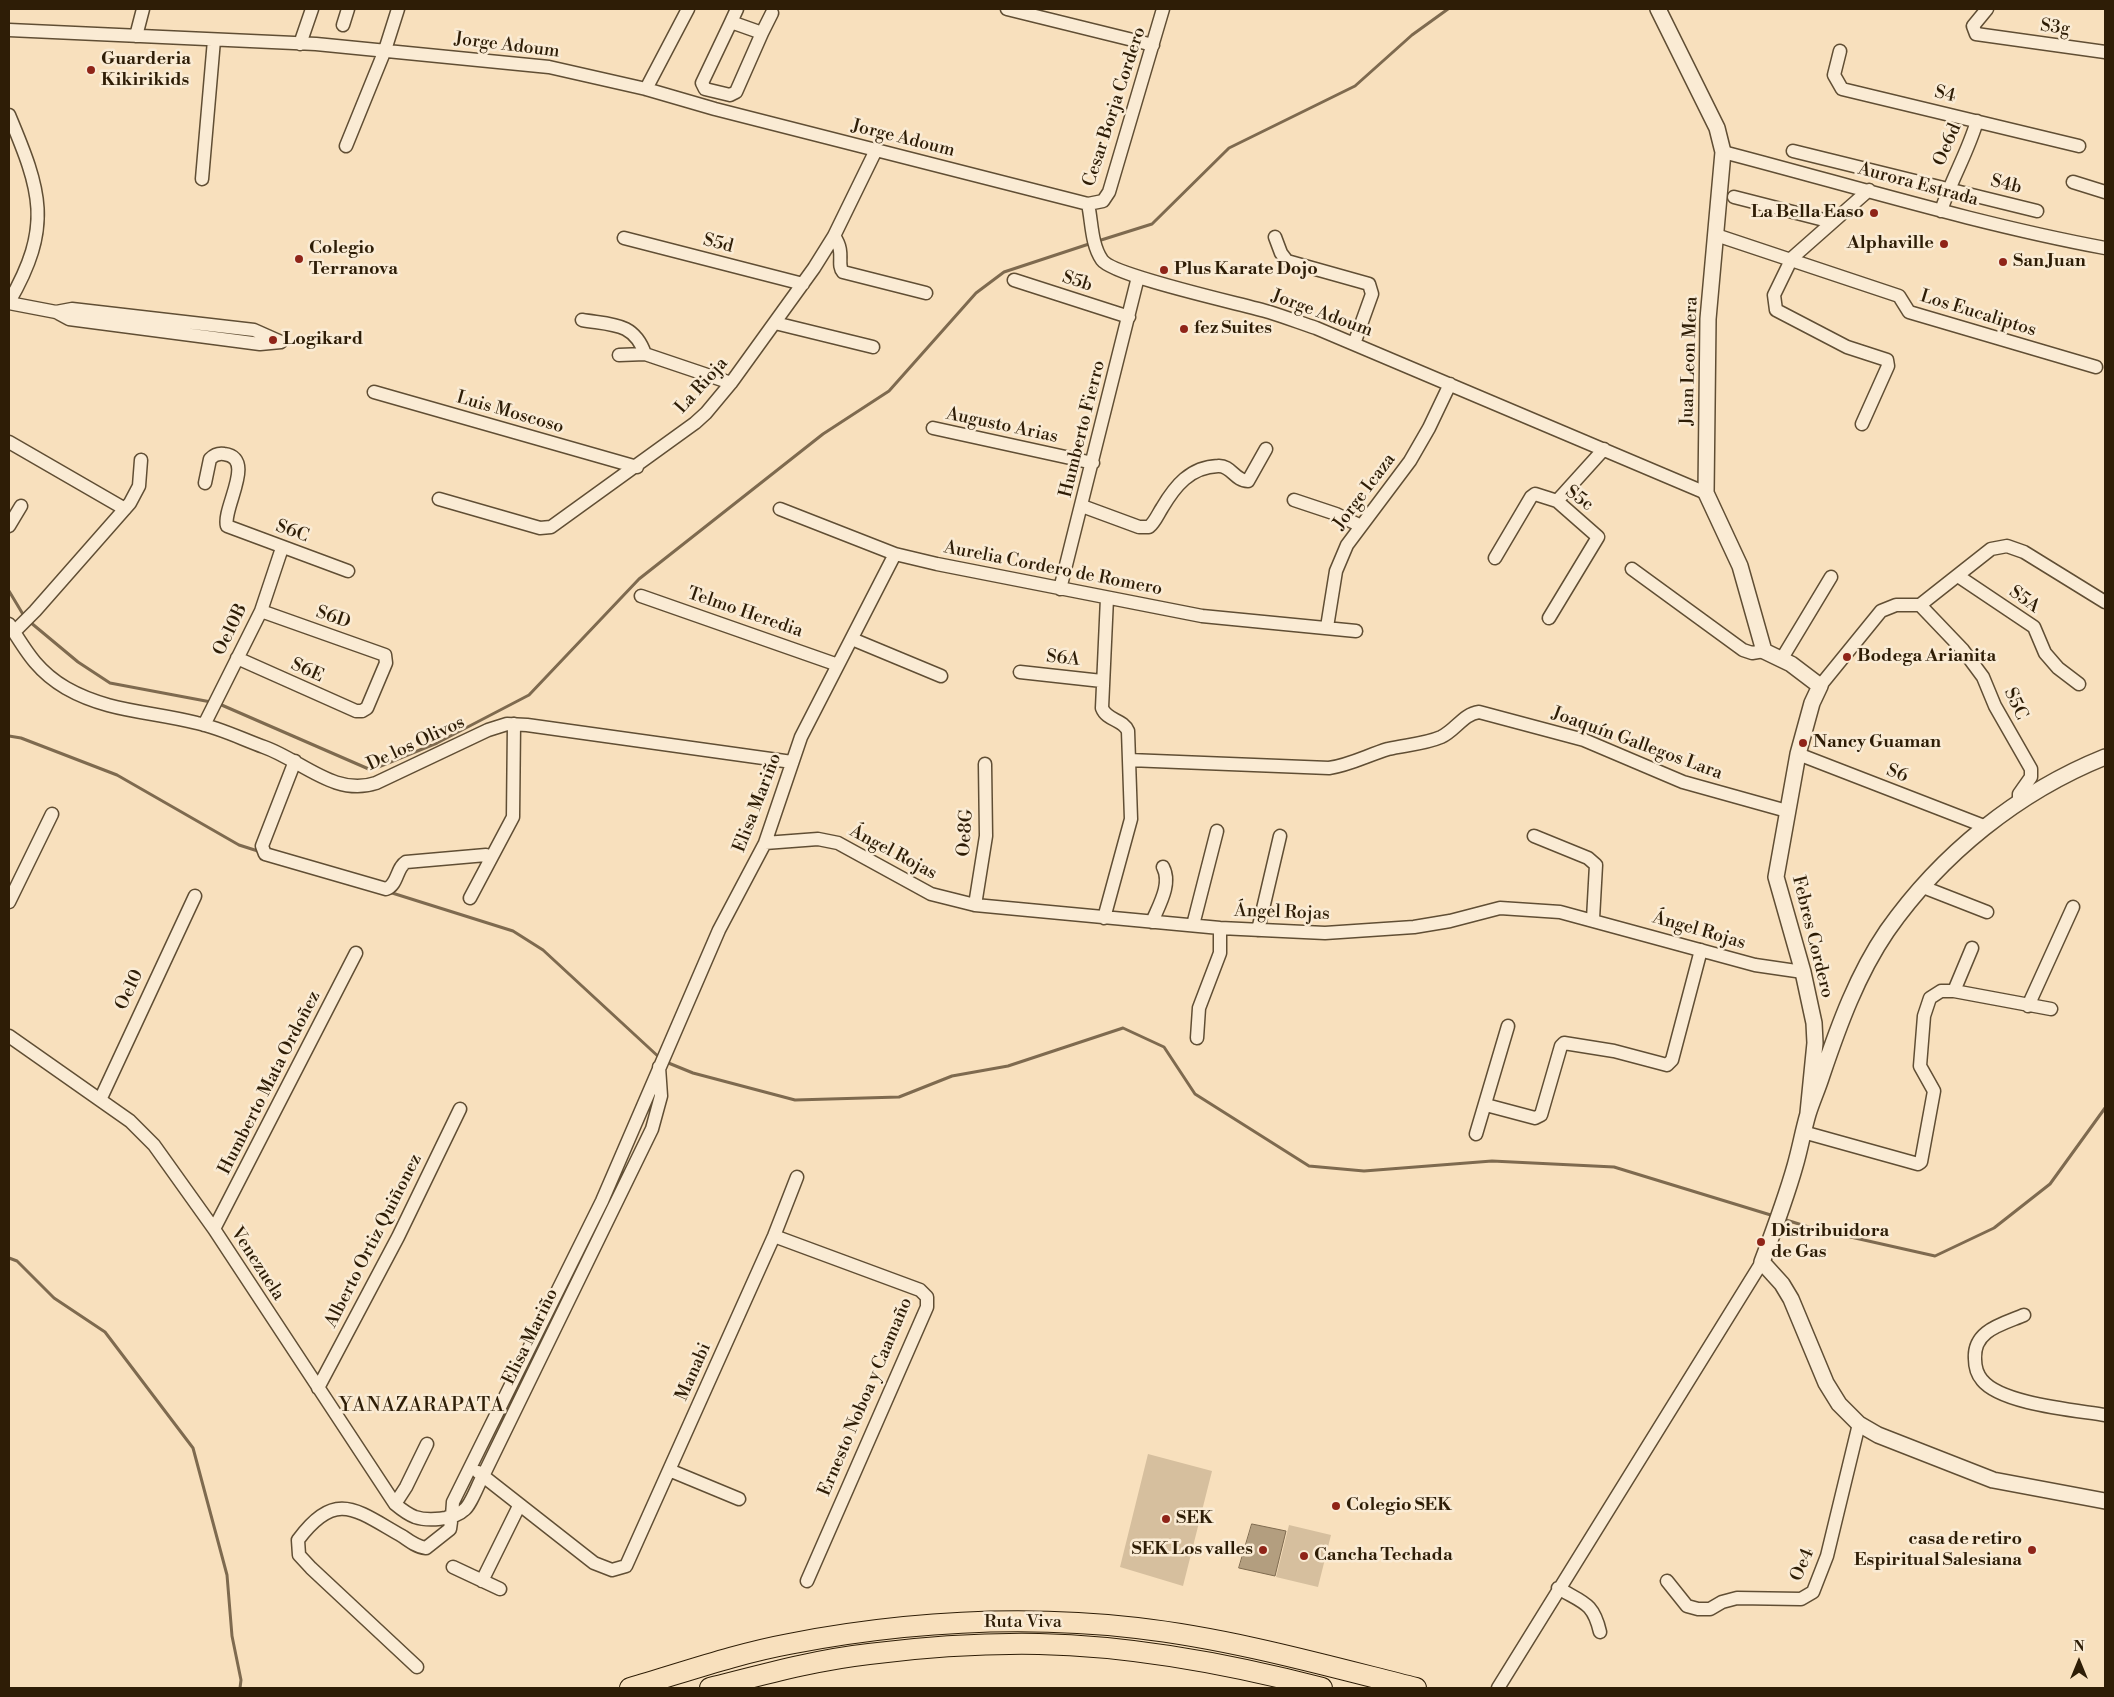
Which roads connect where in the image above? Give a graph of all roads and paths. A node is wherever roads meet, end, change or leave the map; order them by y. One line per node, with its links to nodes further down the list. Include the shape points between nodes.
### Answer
1 (143, 9): 16 (street)
2 (312, 9): 18 (street)
3 (348, 9): 13 (street)
4 (398, 9): 20 (street)
5 (688, 9): 23 (street)
6 (737, 9): 12 (street)
7 (1007, 9): 19 (street)
8 (1163, 9): 19 (street, Cesar Borja Cordero)
9 (1658, 9): 32 (street, Juan Leon Mera, via 1717,128)
10 (1987, 9): 22 (street, S3g, via 1973,31 1980,36)
11 (772, 13): 15 (street)
12 (731, 22): 15 (street); 24 (street, via 702,80 703,88)
13 (343, 25)
14 (9, 30): 16 (street, Jorge Adoum)
15 (762, 33): 24 (street, via 736,92)
16 (136, 36): 17 (street, Jorge Adoum)
17 (214, 40): 18 (street, Jorge Adoum); 33 (street)
18 (300, 44): 20 (street, Jorge Adoum)
19 (1153, 45): 39 (street, Cesar Borja Cordero, via 1109,192 1103,201)
20 (385, 50): 23 (street, Jorge Adoum, via 548,67); 28 (street)
21 (1840, 51): 27 (street, S4, via 1834,76 1842,89)
22 (2105, 52)
23 (646, 89): 25 (street, Jorge Adoum)
24 (721, 94): 25 (street)
25 (715, 108): 30 (street, Jorge Adoum)
26 (9, 115): 53 (street, via 30,167 38,206 32,252)
27 (1977, 121): 29 (street, S4); 35 (street, Oe6d, via 1969,147)
28 (346, 146)
29 (2079, 146)
30 (876, 150): 39 (street, Jorge Adoum); 44 (street, La Rioja)
31 (1793, 151): 35 (street, S4b)
32 (1723, 152): 36 (street, Aurora Estrada); 43 (street, Juan Leon Mera)
33 (202, 179)
34 (2072, 182): 37 (street)
35 (1948, 189): 40 (street, Oe6d); 41 (street, S4b)
36 (1869, 190): 40 (street, Aurora Estrada); 42 (street)
37 (2105, 192)
38 (1734, 197): 42 (street)
39 (1089, 208): 49 (street, Jorge Adoum, via 1094,242 1101,260 1107,266)
40 (1941, 210): 47 (street, Aurora Estrada, via 2050,238)
41 (2037, 211)
42 (1832, 222): 48 (street)
43 (1716, 234): 48 (street, Los Eucaliptos); 75 (street, Juan Leon Mera, via 1708,319)
44 (834, 236): 51 (street, La Rioja); 52 (street, via 841,248 843,272)
45 (1275, 236): 58 (street, via 1287,261 1369,284 1372,294)
46 (624, 238): 51 (street, S5d)
47 (2105, 248)
48 (1792, 258): 62 (street, Los Eucaliptos, via 1899,296 1908,312); 66 (street, via 1774,295 1776,310 1847,347 1887,360 1888,366)
49 (1138, 277): 54 (street, Humberto Fierro); 58 (street, Jorge Adoum, via 1277,315)
50 (1014, 280): 54 (street, S5b)
51 (803, 284): 56 (street, La Rioja)
52 (926, 293)
53 (9, 302): 57 (street, via 56,312 69,319)
54 (1129, 317): 72 (street, Humberto Fierro)
55 (582, 320): 60 (street, via 619,326 634,333)
56 (775, 323): 59 (street); 63 (street, La Rioja)
57 (159, 325): 57 (street, via 260,344 281,342 254,330)
58 (1354, 344): 64 (street, Jorge Adoum)
59 (873, 347)
60 (645, 354): 61 (street); 63 (street)
61 (620, 355)
62 (2096, 367)
63 (731, 383): 73 (street, La Rioja, via 706,413)
64 (1450, 384): 70 (street, Jorge Adoum); 84 (street, Jorge Icaza, via 1417,450)
65 (374, 392): 73 (street, Luis Moscoso)
66 (1862, 424)
67 (933, 428): 72 (street, Augusto Arias)
68 (9, 442): 81 (street)
69 (1266, 449): 80 (street, via 1248,481 1218,466 1200,470 1181,480 1149,527 1139,528)
70 (1604, 449): 75 (street, Jorge Adoum); 78 (street)
71 (141, 460): 81 (street, via 138,486)
72 (1093, 463): 80 (street, Humberto Fierro)
73 (637, 467): 76 (street, La Rioja, via 546,528)
74 (205, 483): 85 (street, S6C, via 212,456 221,454 235,460 239,476 226,524)
75 (1706, 493): 103 (street, Juan Leon Mera, via 1740,566)
76 (439, 499)
77 (1294, 500): 84 (street, via 1336,514)
78 (1557, 502): 87 (street, S5c, via 1535,494 1531,497); 98 (street, S5c, via 1598,537)
79 (21, 506): 83 (street)
80 (1082, 506): 92 (street, Humberto Fierro)
81 (124, 509): 99 (street, via 32,614)
82 (780, 509): 86 (street, Aurelia Cordero de Romero)
83 (9, 526)
84 (1359, 526): 100 (street, Jorge Icaza, via 1336,572)
85 (284, 548): 89 (street, S6C); 97 (street, Oe10B)
86 (895, 554): 92 (street, Aurelia Cordero de Romero); 102 (street, Elisa Mariño)
87 (1495, 558)
88 (1632, 569): 103 (street, via 1743,650 1752,653)
89 (348, 571)
90 (1958, 576): 95 (street, via 1991,549 2007,546 2024,552); 96 (street); 110 (street, S5A, via 2034,627 2045,654)
91 (1831, 577): 105 (street)
92 (1060, 589): 94 (street, Aurelia Cordero de Romero)
93 (641, 596): 106 (street, Telmo Heredia)
94 (1107, 598): 100 (street, Aurelia Cordero de Romero, via 1221,619); 109 (street)
95 (2105, 602)
96 (1920, 605): 111 (street, via 1896,605 1881,611); 121 (street, S5C, via 1963,650 1983,677 1995,706 2031,769 2031,777 2019,794)
97 (263, 612): 104 (street, Oe10B); 112 (street, S6D, via 386,657)
98 (1549, 618)
99 (15, 627): 114 (street, De los Olivos, via 26,654 52,679 82,696 115,708)
100 (1327, 627): 101 (street, Aurelia Cordero de Romero)
101 (1356, 631)
102 (852, 638): 106 (street, Elisa Mariño); 108 (street)
103 (1764, 651): 105 (street)
104 (239, 660): 112 (street, S6E, via 356,711); 114 (street, Oe10B)
105 (1782, 660): 111 (street)
106 (838, 665): 119 (street, Elisa Mariño)
107 (1020, 672): 109 (street, S6A)
108 (941, 676)
109 (1102, 680): 117 (street, via 1103,712 1126,728)
110 (2079, 684)
111 (1820, 686): 115 (street, Febres Cordero)
112 (365, 710)
113 (514, 724): 118 (street, De los Olivos, via 488,730 365,786 333,783); 119 (street, De los Olivos); 133 (street, via 513,817)
114 (206, 726): 118 (street, De los Olivos)
115 (1798, 754): 122 (street, Febres Cordero); 124 (street, S6)
116 (2105, 757): 121 (street)
117 (1129, 760): 122 (street, Joaquín Gallegos Lara, via 1329,768 1389,749 1439,738 1466,716 1479,712 1584,740 1683,782); 138 (street, via 1132,819)
118 (295, 761): 129 (street, via 262,846 265,854 386,889 393,884 400,867 406,862)
119 (792, 762): 128 (street, Elisa Mariño)
120 (985, 764): 135 (street, Oe8G, via 986,836)
121 (2020, 802): 124 (street)
122 (1787, 811): 147 (street, Febres Cordero, via 1776,877)
123 (52, 814): 134 (street)
124 (1984, 826): 131 (street)
125 (1217, 831): 141 (street)
126 (1280, 836): 143 (street)
127 (1534, 836): 139 (street, via 1588,858 1596,865)
128 (765, 843): 135 (street, Ángel Rojas, via 818,839 838,843 931,894); 154 (street, Elisa Mariño, via 719,930)
129 (486, 855)
130 (1163, 867): 140 (street, via 1166,886)
131 (1923, 887): 137 (street); 158 (street, via 1887,931 1866,968 1844,1013)
132 (195, 896): 155 (street, Oe10)
133 (470, 898)
134 (9, 902)
135 (975, 904): 138 (street, Ángel Rojas)
136 (2073, 906): 149 (street)
137 (1987, 912)
138 (1104, 918): 140 (street, Ángel Rojas)
139 (1593, 919): 143 (street, Ángel Rojas, via 1560,912 1500,908 1450,921 1371,931); 145 (street, Ángel Rojas)
140 (1152, 922): 141 (street, Ángel Rojas)
141 (1193, 925): 142 (street, Ángel Rojas)
142 (1220, 928): 143 (street, Ángel Rojas); 153 (street, via 1218,959 1199,1008)
143 (1258, 930)
144 (1972, 948): 148 (street)
145 (1701, 950): 147 (street, Ángel Rojas, via 1755,965); 156 (street, via 1672,1060 1667,1065 1614,1051 1564,1043 1560,1046 1541,1115 1535,1118)
146 (356, 953): 164 (street, Humberto Mata Ordoñez)
147 (1803, 972): 158 (street, Febres Cordero, via 1815,1043)
148 (1954, 991): 149 (street); 159 (street, via 1941,991 1930,998 1924,1016 1920,1066 1934,1091 1921,1162 1918,1164)
149 (2028, 1006): 150 (street)
150 (2051, 1009)
151 (1508, 1026): 156 (street)
152 (9, 1036): 155 (street, Venezuela)
153 (1197, 1038)
154 (659, 1067): 161 (street, Elisa Mariño); 162 (street, Elisa Mariño, via 659,1110)
155 (100, 1100): 164 (street, Venezuela, via 130,1121 154,1145)
156 (1486, 1105): 160 (street)
157 (460, 1109): 168 (street, Alberto Ortiz Quiñonez, via 398,1237)
158 (1808, 1113): 159 (street)
159 (1803, 1132): 166 (street, via 1787,1193)
160 (1476, 1134)
161 (616, 1170): 162 (street); 172 (street, Elisa Mariño)
162 (630, 1175): 174 (street, Elisa Mariño)
163 (797, 1177): 165 (street, Manabi)
164 (214, 1229): 168 (street, Venezuela)
165 (774, 1236): 173 (street, Manabi); 181 (street, Ernesto Noboa y Caamaño, via 920,1290 927,1297 927,1307)
166 (1762, 1262): 170 (street, via 1791,1299 1826,1383 1839,1404); 184 (street)
167 (2024, 1315): 169 (street, via 1990,1330 1976,1344 1975,1368 1982,1380 2013,1398)
168 (318, 1388): 177 (street, Venezuela)
169 (2105, 1415)
170 (1859, 1424): 176 (street, via 1878,1435 1994,1480); 183 (street, Oe4, via 1827,1556 1813,1592 1801,1599 1737,1598 1710,1609 1698,1609 1687,1606)
171 (427, 1444): 177 (street)
172 (471, 1466): 174 (street); 179 (street, Elisa Mariño, via 453,1502)
173 (669, 1470): 175 (street); 178 (street, Manabi, via 629,1561 619,1570 594,1563)
174 (483, 1476): 178 (street); 179 (street, Elisa Mariño, via 464,1510)
175 (739, 1499)
176 (2105, 1501)
177 (395, 1504): 179 (street, Venezuela, via 416,1518)
178 (519, 1506): 182 (street)
179 (450, 1516): 187 (street, via 450,1529 426,1548 360,1512 344,1507 325,1512 308,1526 298,1540 299,1554 311,1568)
180 (452, 1568): 182 (street)
181 (807, 1580)
182 (482, 1581): 185 (street)
183 (1667, 1581)
184 (1558, 1588): 186 (street, via 1590,1607); 192 (street)
185 (500, 1589)
186 (1600, 1632)
187 (417, 1667)
188 (630, 1688): 191 (highway, Ruta Viva, via 797,1642 952,1624 1045,1621 1137,1628 1210,1639)
189 (710, 1688): 190 (highway, Ruta Viva, via 867,1654 961,1645 1040,1644 1204,1661)
190 (1322, 1688)
191 (1416, 1688)
192 (1498, 1688)

